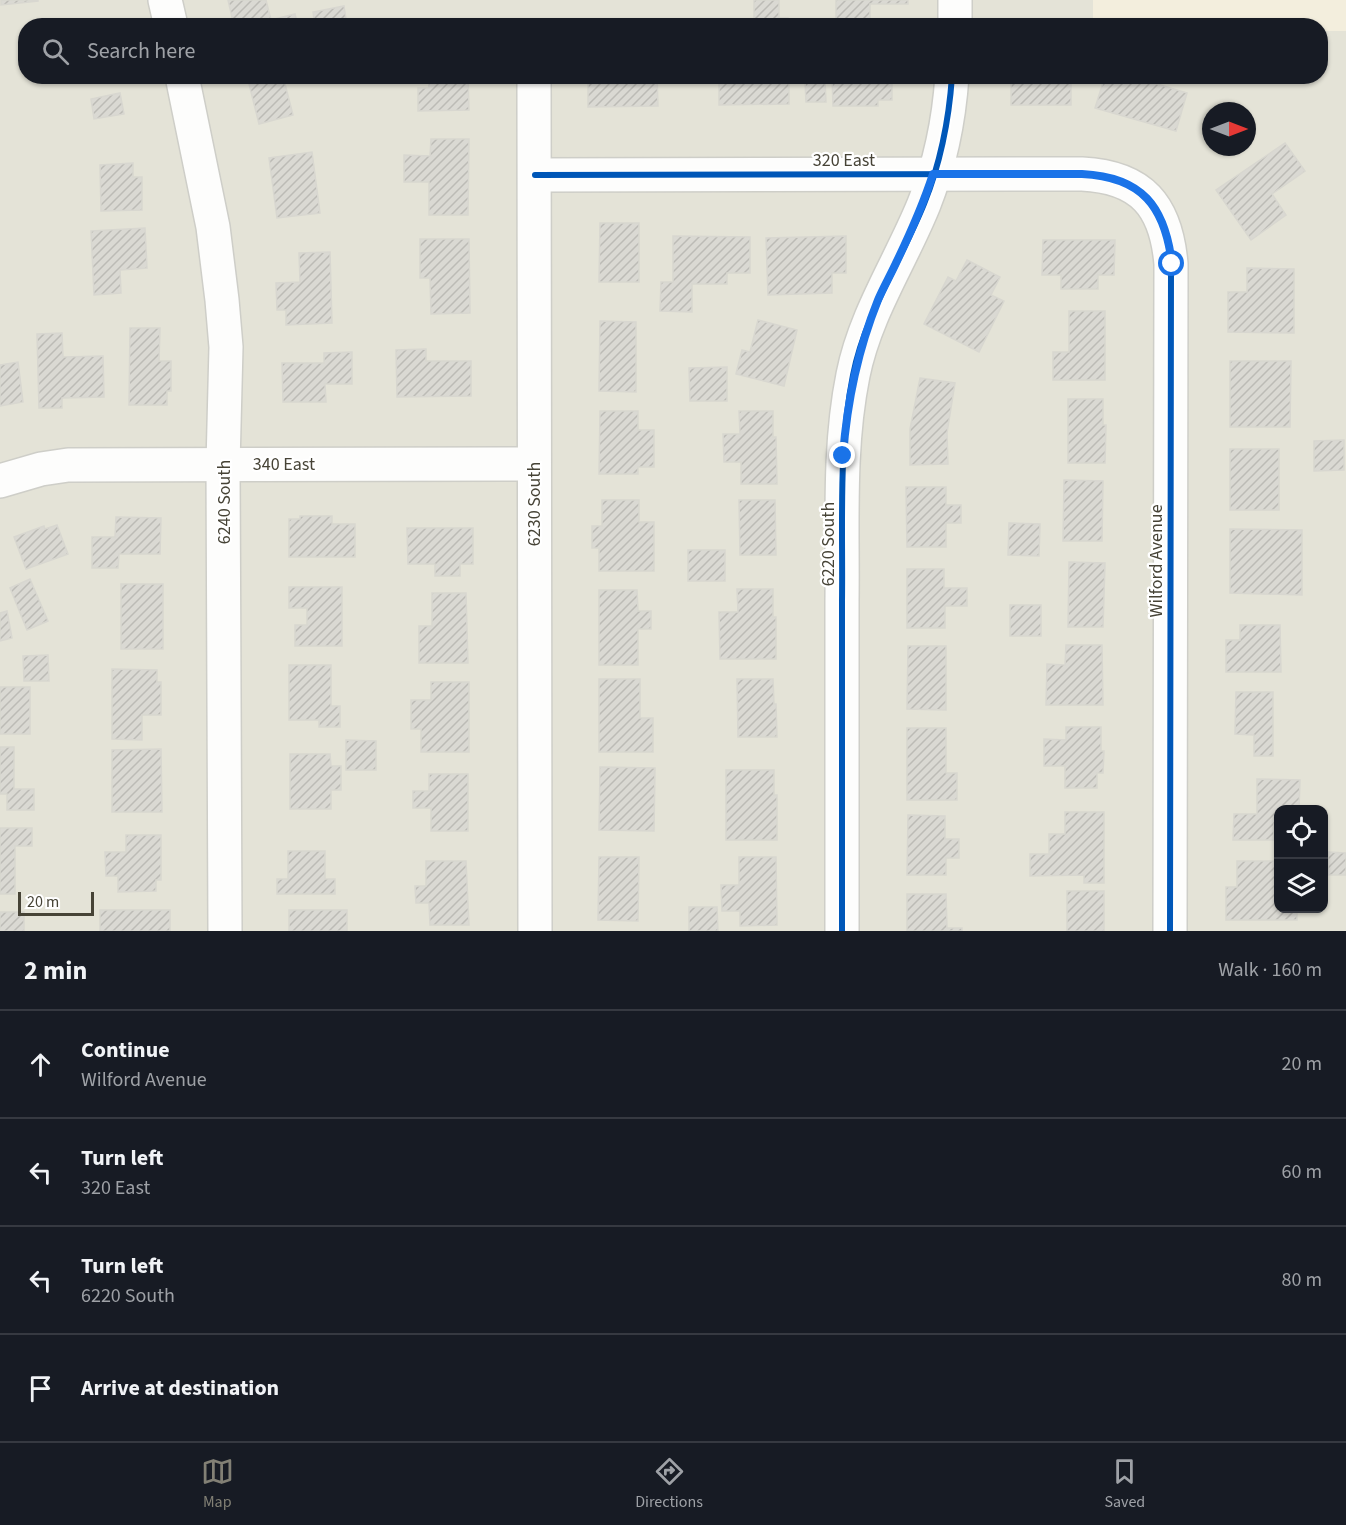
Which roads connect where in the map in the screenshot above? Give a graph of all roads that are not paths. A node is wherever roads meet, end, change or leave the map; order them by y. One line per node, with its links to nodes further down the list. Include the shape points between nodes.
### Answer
1 (165, 0): 3 (street)
2 (955, 0): 4 (street)
3 (169, 18)
4 (955, 18)
5 (184, 84): 11 (street, 6240 South, via 213,227 222,300 226,347)
6 (534, 84): 9 (street, 6230 South)
7 (951, 84): 8 (street, 6220 South, via 942,146)
8 (933, 174): 9 (street, 320 East); 10 (street, 320 East, via 1100,175 1133,186); 16 (street, 6220 South, via 924,203 865,334 853,373 845,423)
9 (535, 176): 12 (street, 6230 South)
10 (1147, 197): 17 (street, Wilford Avenue, via 1169,239 1172,264)
11 (223, 464): 12 (street, 340 East); 13 (street, 340 East, via 68,465); 14 (street, 6240 South)
12 (534, 464): 15 (street, 6230 South)
13 (0, 481)
14 (225, 931)
15 (535, 931)
16 (842, 931)
17 (1170, 931)

